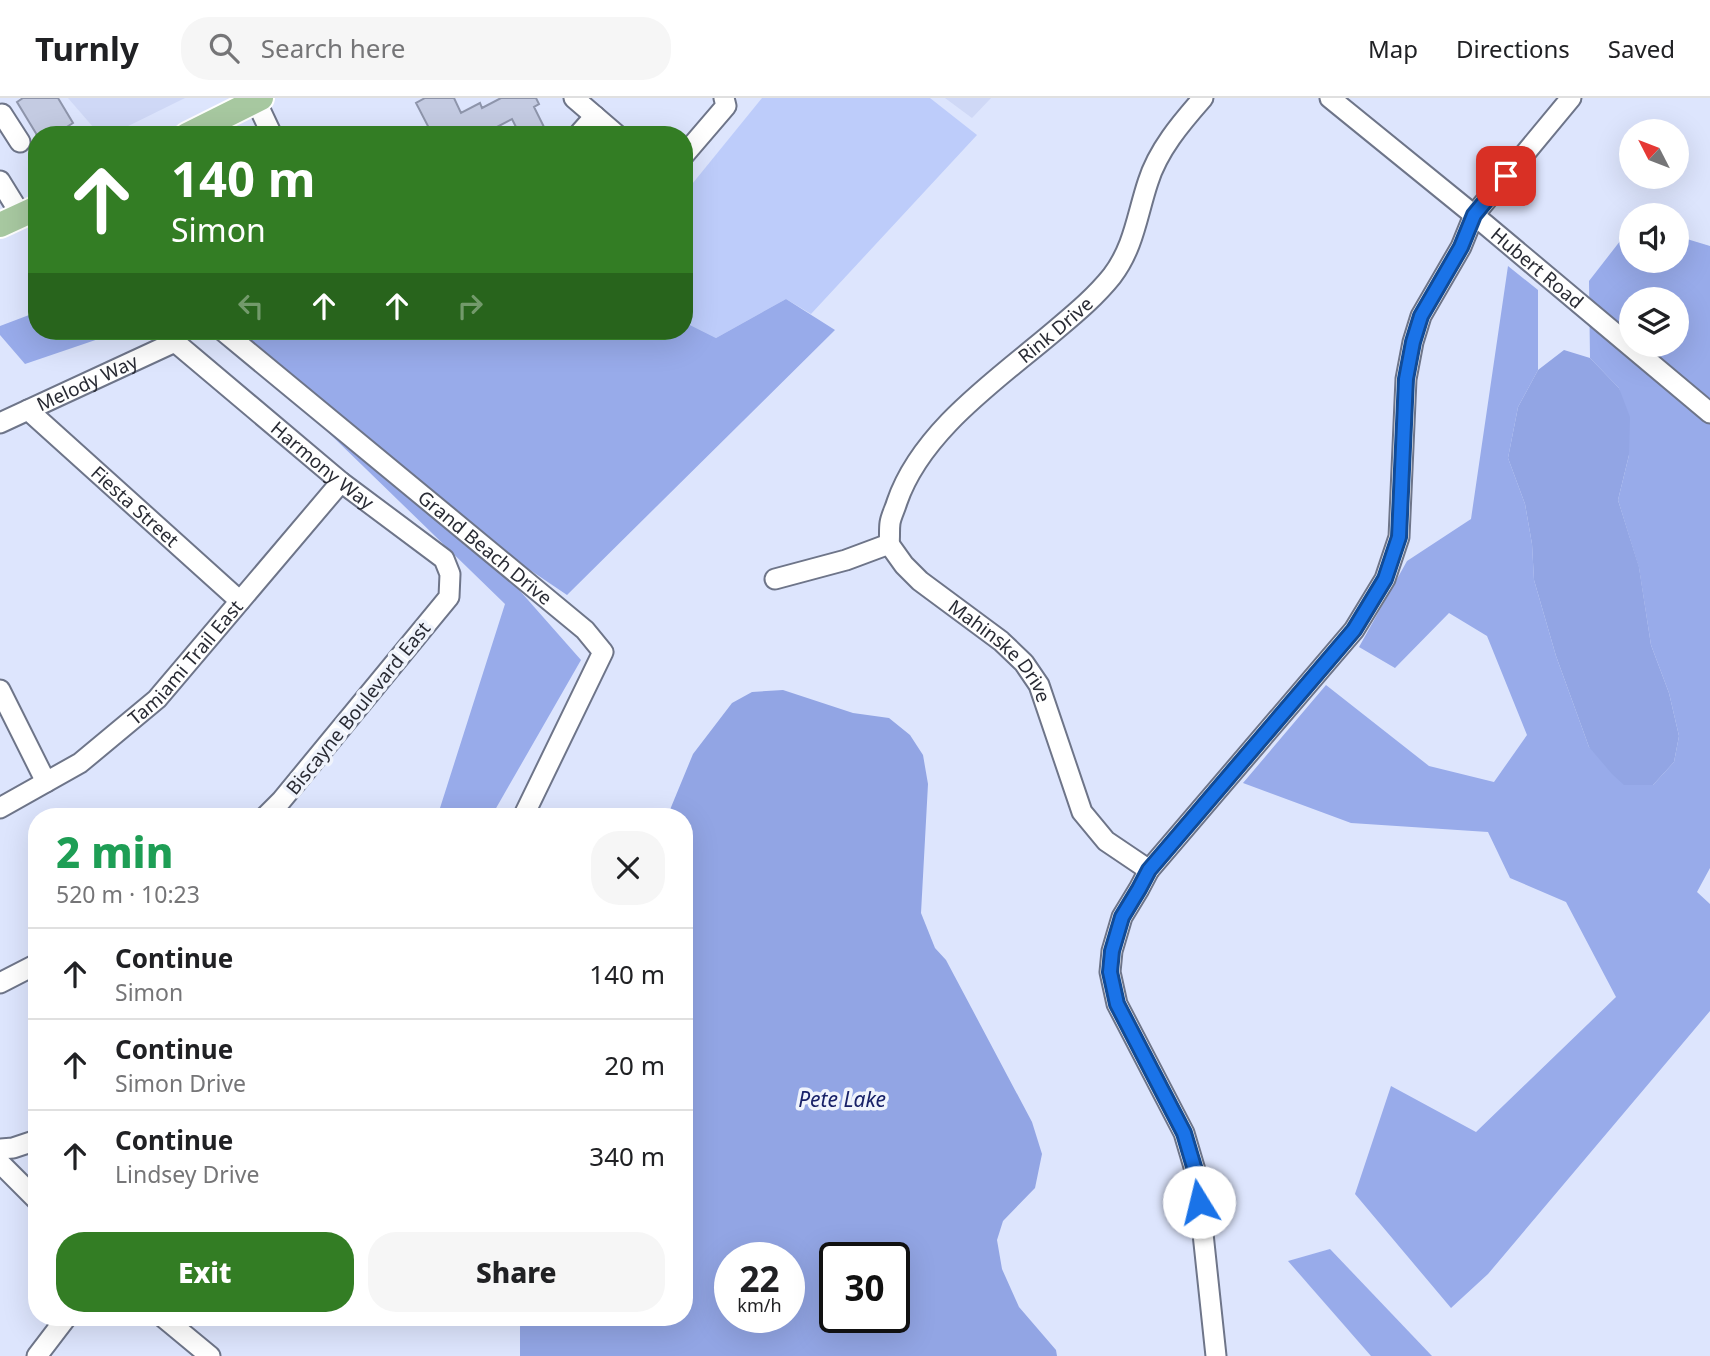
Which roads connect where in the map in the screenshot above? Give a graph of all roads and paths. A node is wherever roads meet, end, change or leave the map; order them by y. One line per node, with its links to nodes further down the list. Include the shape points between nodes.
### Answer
1 (574, 98): 7 (street)
2 (724, 98): 14 (street, via 726,106)
3 (1203, 98): 24 (street, Rink Drive, via 1155,164 1129,247 1113,275 1094,297 984,390 924,452 902,489 890,521)
4 (1330, 98): 16 (street, Hubert Road)
5 (1571, 98): 16 (street)
6 (258, 99): 9 (main road); 10 (street)
7 (595, 116): 11 (street); 12 (street)
8 (0, 117): 13 (street, via 2,114)
9 (205, 126)
10 (268, 126)
11 (586, 126)
12 (607, 126)
13 (20, 142)
14 (693, 144)
15 (0, 181): 17 (street)
16 (1474, 215): 21 (street, Hubert Road); 33 (street, via 1421,316 1413,342 1406,379 1399,537 1385,579 1354,630)
17 (19, 216)
18 (234, 340): 32 (street, Grand Beach Drive, via 585,630 603,652)
19 (175, 342): 20 (street, Melody Way); 23 (street, Harmony Way)
20 (28, 411): 22 (street, Melody Way); 27 (street, Fiesta Street)
21 (1710, 413)
22 (0, 423)
23 (341, 482): 26 (street, Harmony Way, via 444,559 450,574); 27 (street, Tamiami Trail East)
24 (889, 544): 25 (street); 33 (street, Mahinske Drive, via 920,581 1001,640 1024,663 1039,685 1082,812 1106,841)
25 (775, 579)
26 (449, 597): 31 (street, Biscayne Boulevard East)
27 (240, 601): 29 (street, Tamiami Trail East, via 157,699 80,763)
28 (0, 690): 29 (street)
29 (46, 782): 30 (street, Tamiami Trail East)
30 (0, 808)
31 (274, 808)
32 (527, 808)
33 (1149, 870): 44 (street, via 1122,917 1110,972 1117,1004 1184,1133 1194,1166)
34 (28, 969): 35 (street)
35 (0, 983)
36 (28, 1143): 37 (street)
37 (0, 1149)
38 (0, 1163): 39 (street)
39 (28, 1191)
40 (60, 1326): 42 (street)
41 (174, 1326): 43 (street)
42 (37, 1356)
43 (210, 1356)
44 (1216, 1356)

